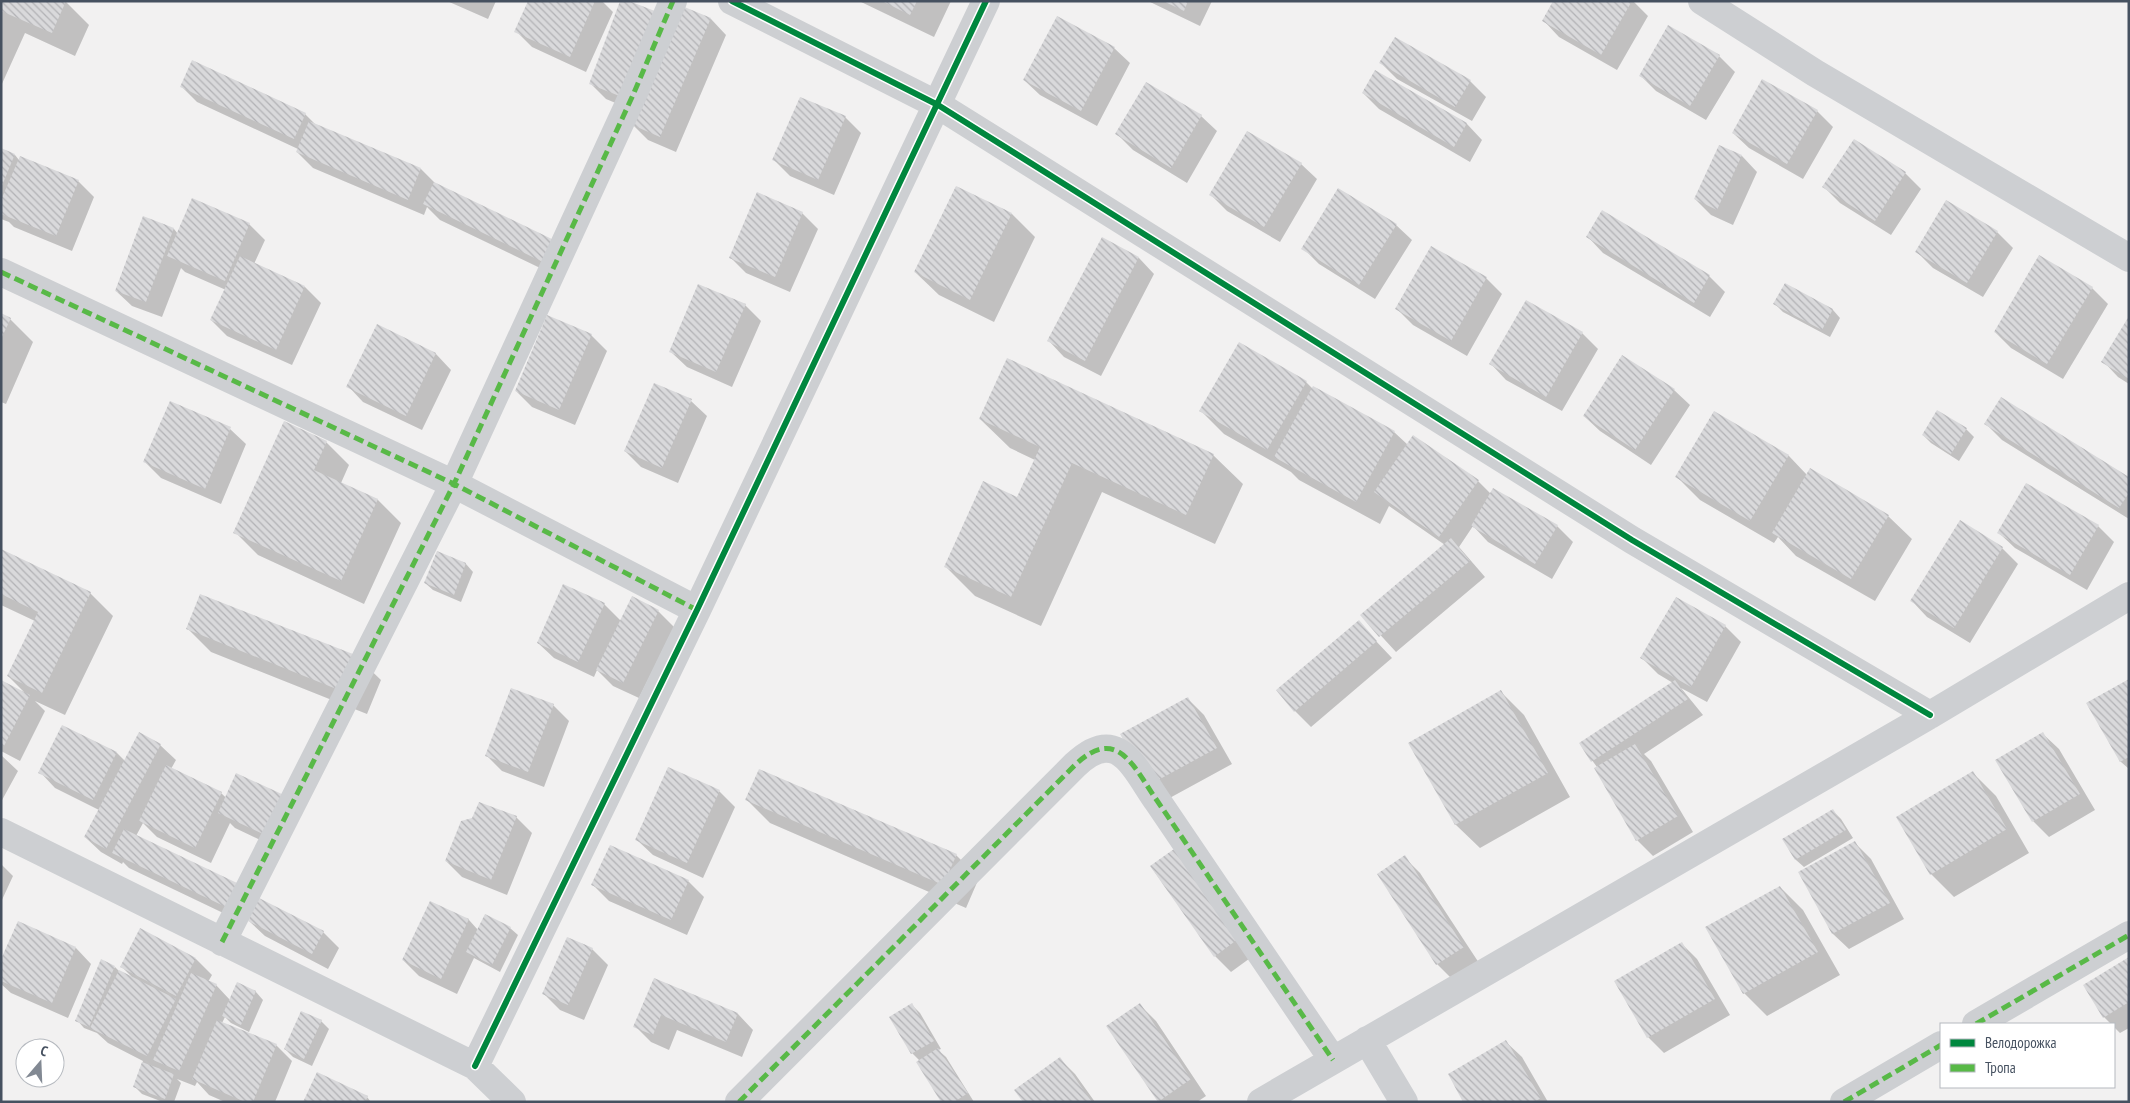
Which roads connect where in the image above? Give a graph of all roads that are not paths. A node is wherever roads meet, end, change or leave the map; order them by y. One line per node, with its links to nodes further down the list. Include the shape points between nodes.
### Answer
1 (673, 1): 8 (street)
2 (732, 1): 5 (street)
3 (986, 1): 5 (street)
4 (1702, 1): 6 (street, via 1815,73)
5 (938, 105): 10 (street); 11 (street, via 1632,540)
6 (2129, 258)
7 (1, 272): 8 (street)
8 (454, 484): 10 (street); 14 (street)
9 (2129, 596): 11 (street)
10 (697, 610): 19 (street)
11 (1930, 716): 16 (street)
12 (1, 832): 14 (street)
13 (2129, 935): 15 (street)
14 (222, 942): 19 (street)
15 (1978, 1023)
16 (1367, 1040): 18 (street); 23 (street)
17 (1940, 1046): 24 (street)
18 (1333, 1060): 21 (street, via 1158,802 1128,761 1118,751 1106,747 1088,752); 22 (street)
19 (475, 1066): 20 (street)
20 (512, 1102)
21 (739, 1102)
22 (1261, 1102)
23 (1404, 1102)
24 (1844, 1102)

